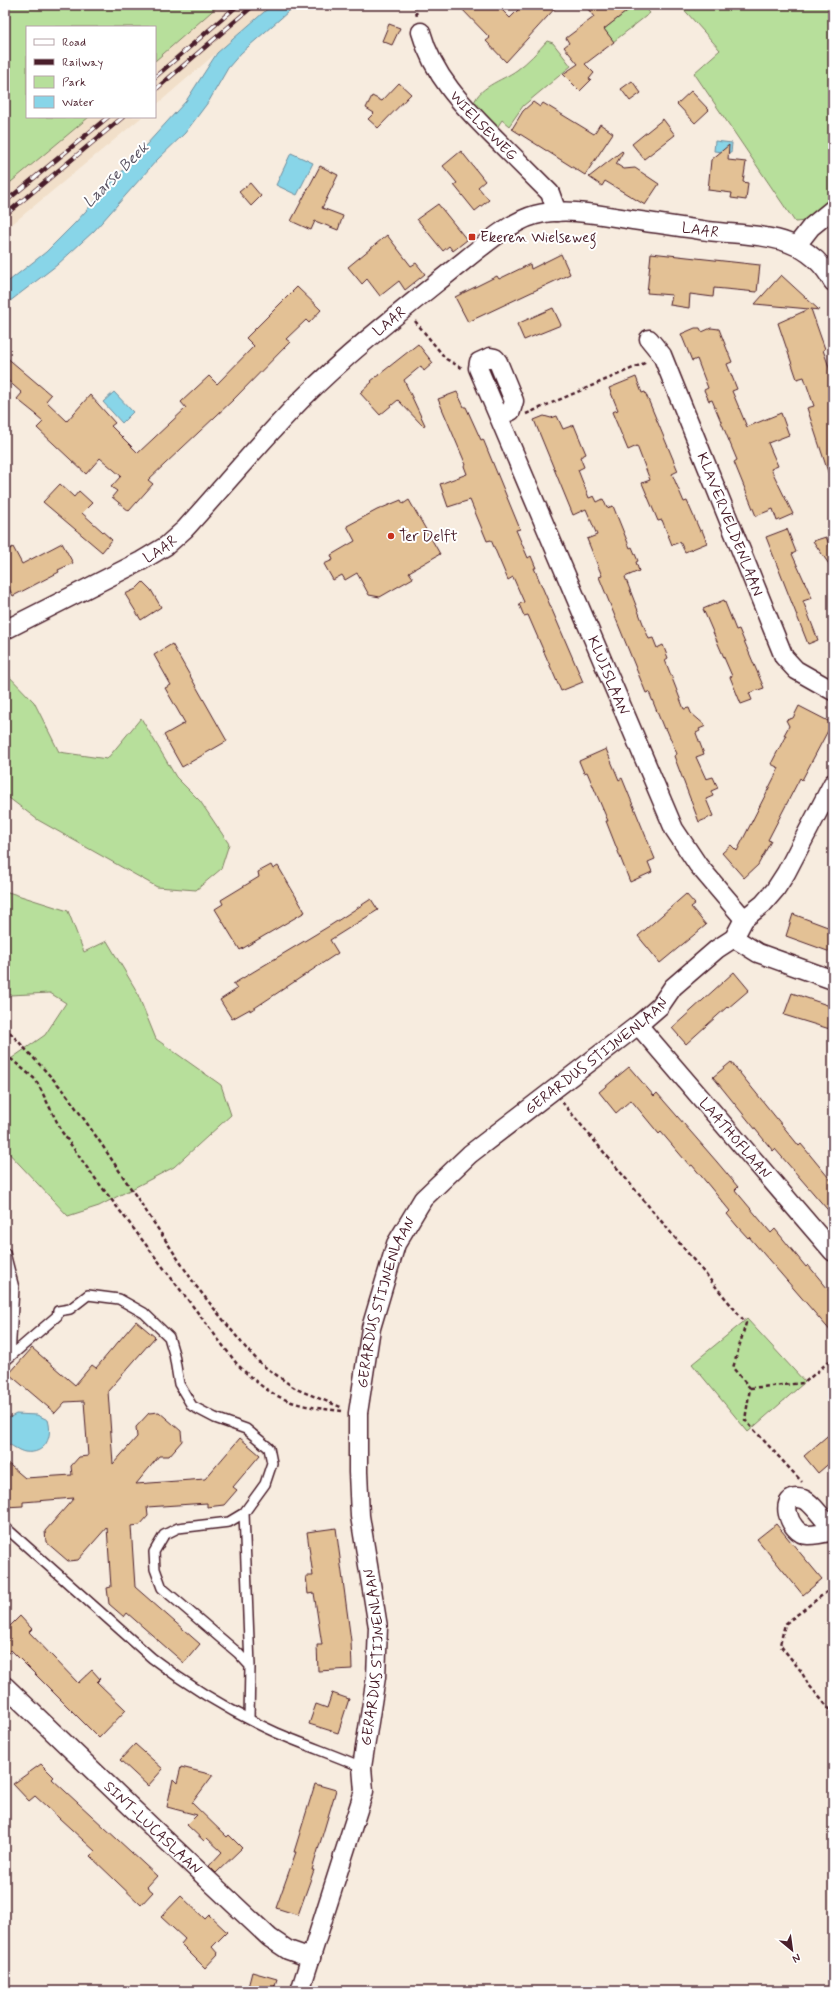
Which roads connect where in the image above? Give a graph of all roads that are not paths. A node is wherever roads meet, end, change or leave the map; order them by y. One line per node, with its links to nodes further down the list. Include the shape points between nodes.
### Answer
1 (421, 32): 3 (street, WIELSEWEG, via 440,77 461,103 550,193)
2 (833, 209): 4 (street, via 811,227)
3 (557, 212): 4 (street, LAAR, via 572,211 773,239); 8 (street, LAAR, via 533,215 486,243 338,365 302,400 185,529 166,546)
4 (797, 245): 5 (street, LAAR, via 818,259)
5 (833, 282)
6 (649, 339): 9 (street, KLAVERVELDENLAAN, via 662,355 784,657 796,670)
7 (480, 372): 11 (street, KLUISLAAN, via 479,362 484,359 495,358 498,362 514,401 514,407 501,420 674,829 698,865)
8 (5, 630)
9 (833, 691)
10 (833, 783): 11 (street, GERARDUS STIJNENLAAN, via 775,890)
11 (744, 920): 12 (street, GERARDUS STIJNENLAAN)
12 (734, 938): 13 (street, via 758,953); 14 (street, GERARDUS STIJNENLAAN, via 717,949 673,987 660,1006)
13 (833, 980)
14 (638, 1024): 15 (street, LAATHOFLAAN); 23 (street, GERARDUS STIJNENLAAN, via 470,1154 424,1199 396,1244 372,1328 356,1412 360,1516 378,1627 376,1677)
15 (833, 1252)
16 (5, 1253): 17 (lane, via 14,1288)
17 (7, 1358): 18 (lane, via 57,1316 58,1311 70,1309 88,1295 119,1299 144,1313 169,1337 179,1384 192,1406 246,1430 269,1448 272,1463 265,1484)
18 (244, 1513): 20 (lane); 20 (lane, via 229,1522 178,1528 164,1535 154,1552 155,1568 162,1588)
19 (5, 1527): 22 (lane, via 152,1658 202,1693)
20 (250, 1666): 22 (lane)
21 (5, 1686): 24 (street, SINT-LUCASLAAN, via 270,1938 288,1950)
22 (249, 1718): 23 (lane, via 277,1733)
23 (362, 1766): 24 (street, GERARDUS STIJNENLAAN, via 364,1791)
24 (310, 1958): 25 (street, GERARDUS STIJNENLAAN)
25 (300, 1991)

